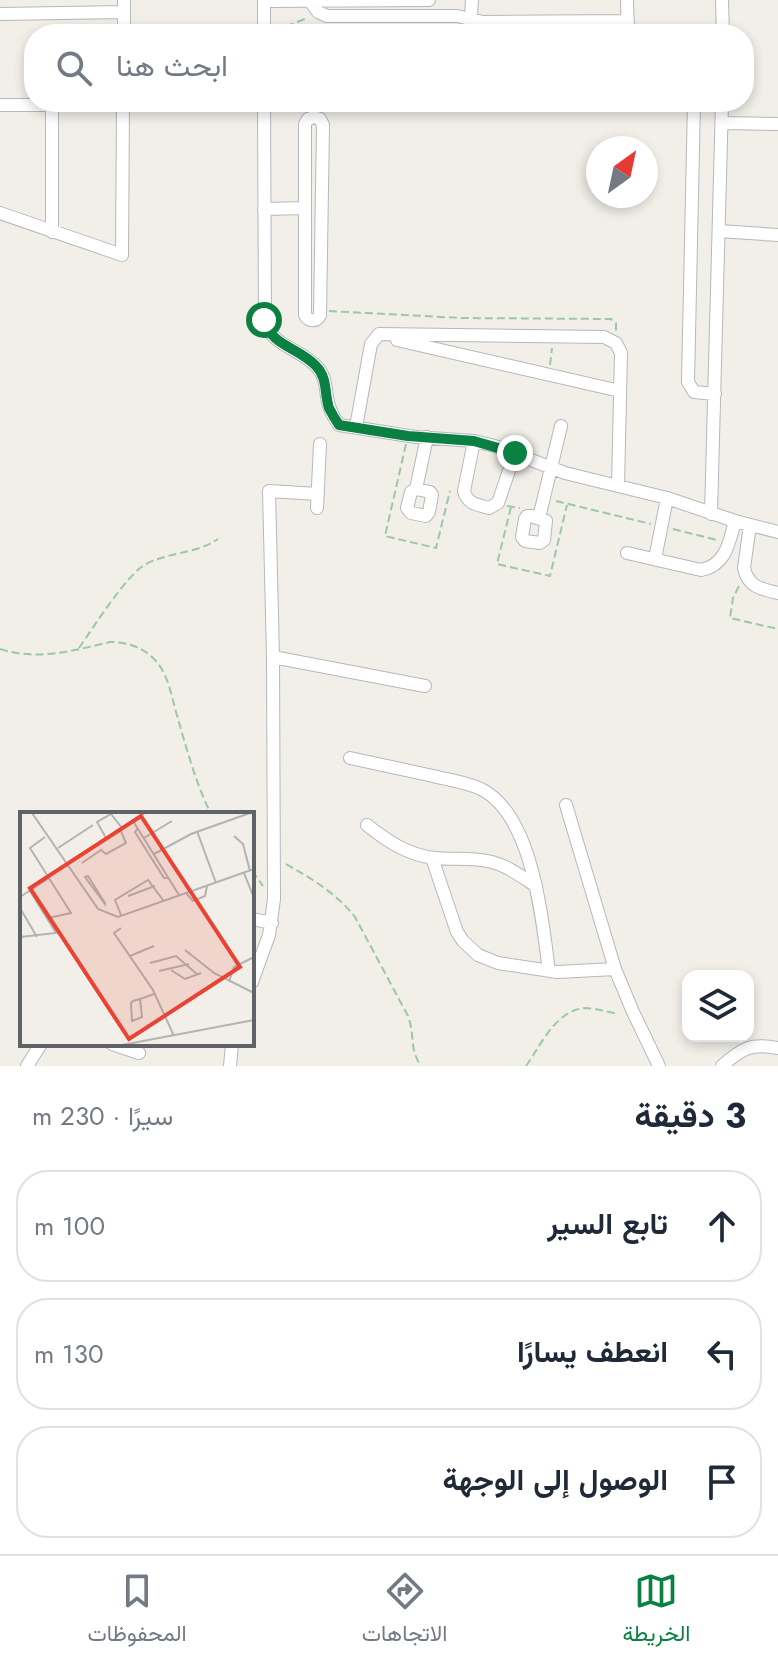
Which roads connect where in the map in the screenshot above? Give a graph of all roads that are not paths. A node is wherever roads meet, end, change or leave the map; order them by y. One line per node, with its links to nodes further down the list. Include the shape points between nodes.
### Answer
1 (429, 0): 6 (street)
2 (472, 0): 9 (street)
3 (627, 0): 13 (street)
4 (722, 0): 14 (street)
5 (264, 1): 6 (street); 10 (street)
6 (310, 1): 9 (street, via 327,16)
7 (124, 6): 8 (street)
8 (0, 14)
9 (471, 20): 11 (street); 12 (street)
10 (264, 24)
11 (472, 24)
12 (541, 24)
13 (628, 24)
14 (723, 24)
15 (0, 105): 16 (street)
16 (24, 105)
17 (52, 112): 30 (street)
18 (123, 112): 30 (street, via 122,255)
19 (264, 112): 26 (street)
20 (694, 112): 34 (street, via 688,382 694,392)
21 (722, 112): 22 (street)
22 (722, 123): 23 (street); 29 (street)
23 (778, 124)
24 (322, 197): 25 (street); 25 (street, via 323,125 314,117 305,124); 28 (street)
25 (305, 206): 26 (street); 28 (street); 28 (street, via 305,315 315,320 320,310)
26 (264, 209): 36 (street, via 267,329 316,366 335,419 339,425)
27 (0, 213): 30 (street)
28 (322, 213)
29 (719, 231): 31 (street); 34 (street)
30 (52, 232)
31 (778, 235)
32 (371, 342): 33 (street, via 397,340); 33 (street, via 386,333 604,337 621,353); 36 (street)
33 (620, 391): 42 (street)
34 (715, 394): 47 (street)
35 (561, 426): 41 (street)
36 (356, 427): 37 (street)
37 (427, 437): 38 (street); 43 (street)
38 (474, 441): 40 (street); 40 (street, via 464,495 471,503 489,508 498,503)
39 (320, 444): 44 (street)
40 (515, 453): 41 (street)
41 (551, 468): 42 (street); 48 (street)
42 (618, 486): 45 (street)
43 (416, 489)
44 (318, 494): 46 (street); 55 (street, via 269,491)
45 (667, 498): 47 (street); 53 (street)
46 (317, 508)
47 (711, 514): 49 (street)
48 (539, 518)
49 (735, 521): 50 (street); 53 (street, via 720,560 709,568)
50 (750, 525): 51 (street); 54 (street, via 745,574 754,586)
51 (778, 532)
52 (627, 553): 53 (street)
53 (655, 559)
54 (778, 593)
55 (273, 657): 56 (street); 63 (street)
56 (425, 686)
57 (350, 758): 61 (street, via 466,783 489,794 513,819)
58 (566, 805): 64 (street)
59 (367, 825): 60 (street, via 405,850)
60 (432, 858): 61 (street, via 488,861); 65 (street, via 457,932 470,949 488,960)
61 (536, 886): 65 (street)
62 (254, 919): 63 (street)
63 (272, 923): 66 (street)
64 (615, 969): 65 (street); 74 (street)
65 (549, 971)
66 (254, 977)
67 (40, 1046): 72 (street)
68 (118, 1046): 71 (street)
69 (232, 1046): 73 (street)
70 (778, 1048): 75 (street, via 745,1048)
71 (139, 1053)
72 (27, 1066)
73 (230, 1066)
74 (659, 1066)
75 (722, 1066)

